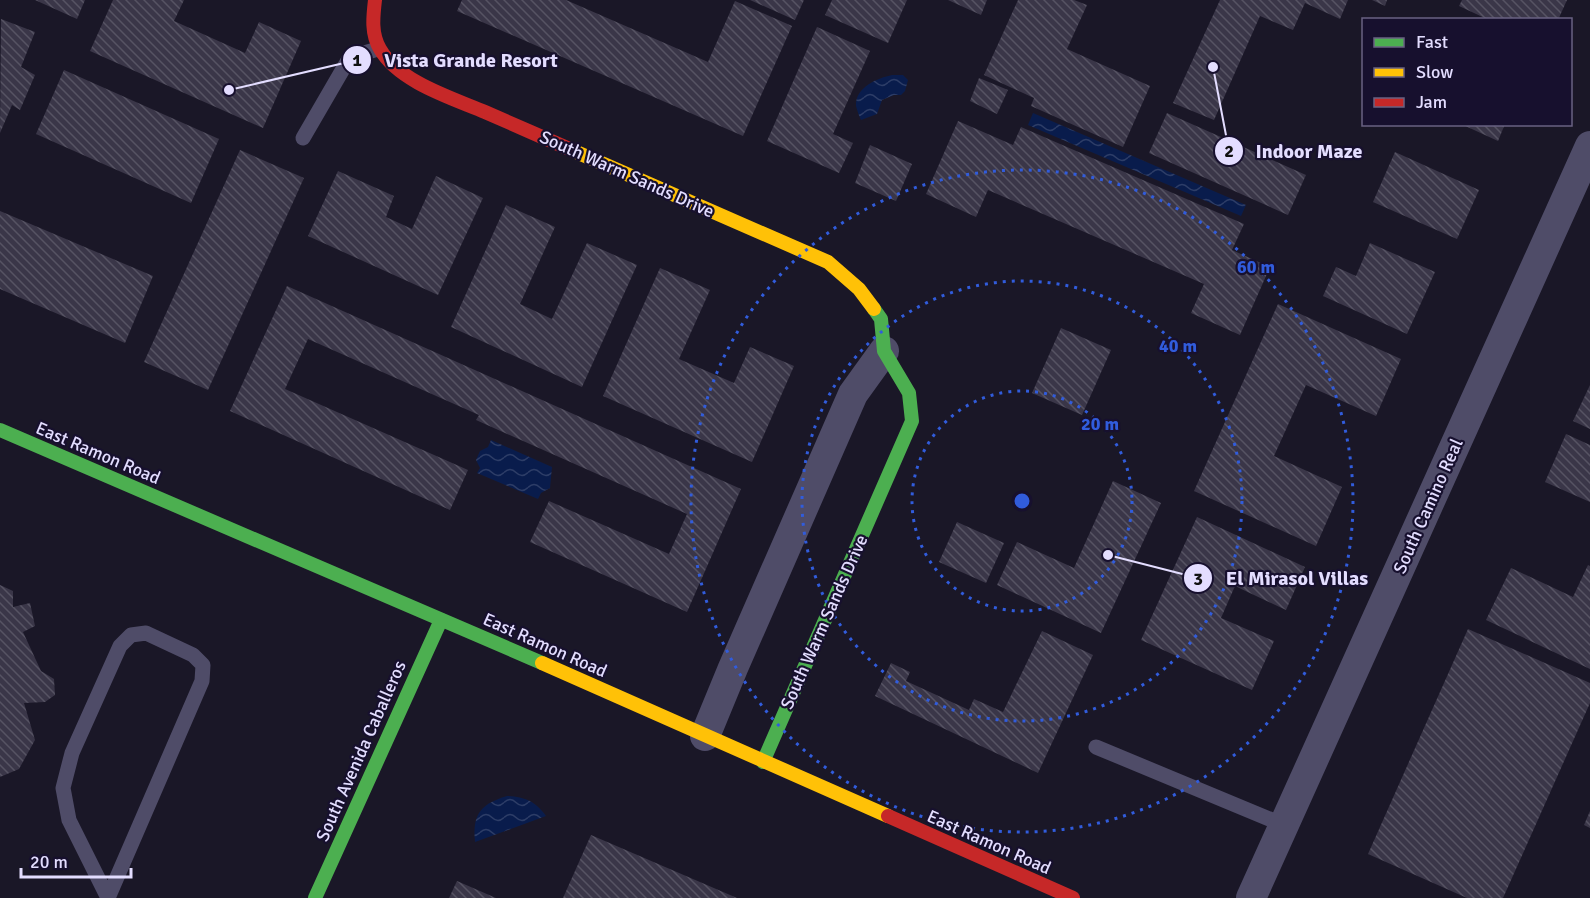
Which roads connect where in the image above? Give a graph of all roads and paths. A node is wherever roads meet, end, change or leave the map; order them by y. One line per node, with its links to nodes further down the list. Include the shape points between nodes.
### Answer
1 (375, 0): 2 (street, via 372,15)
2 (378, 49): 3 (lane, via 350,57); 5 (street, South Warm Sands Drive, via 396,69 419,83 828,262 859,289 881,319)
3 (303, 138)
4 (1590, 146): 11 (street, South Camino Real)
5 (884, 351): 8 (street, via 853,394); 10 (street, South Warm Sands Drive, via 909,393 912,422)
6 (0, 430): 7 (street, East Ramon Road)
7 (441, 620): 8 (street, East Ramon Road); 13 (street, South Avenida Caballeros)
8 (705, 736): 10 (street, East Ramon Road)
9 (1096, 747): 11 (lane)
10 (763, 762): 14 (street, East Ramon Road)
11 (1284, 825): 15 (street, South Camino Real)
12 (108, 898): 12 (lane, via 202,681 203,665 193,655 146,633 132,635 120,646 72,753 63,788 69,820)
13 (315, 898)
14 (1073, 898)
15 (1251, 898)

